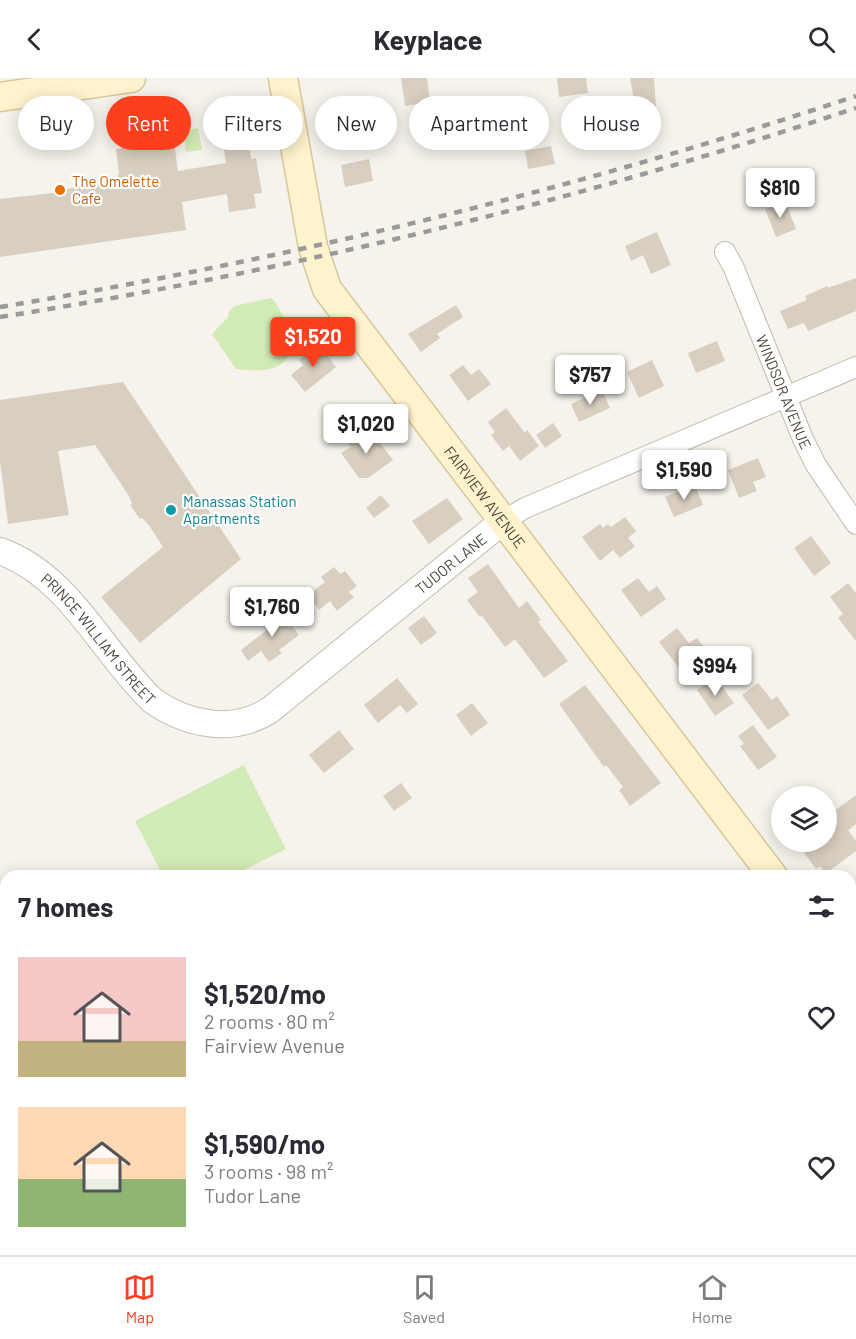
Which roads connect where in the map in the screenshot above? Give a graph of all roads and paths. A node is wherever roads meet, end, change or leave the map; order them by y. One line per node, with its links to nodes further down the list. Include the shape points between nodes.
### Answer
1 (131, 78): 3 (main road)
2 (284, 78): 7 (main road, FAIRVIEW AVENUE, via 313,247 327,290)
3 (0, 97)
4 (725, 252): 6 (street, WINDSOR AVENUE)
5 (856, 367): 6 (street, TUDOR LANE)
6 (786, 397): 7 (street, TUDOR LANE); 8 (street, WINDSOR AVENUE, via 816,465)
7 (503, 520): 10 (street, TUDOR LANE, via 258,718 217,725); 11 (main road, FAIRVIEW AVENUE)
8 (856, 524)
9 (0, 551): 10 (street, PRINCE WILLIAM STREET, via 53,584 153,701)
10 (198, 721)
11 (769, 870)

